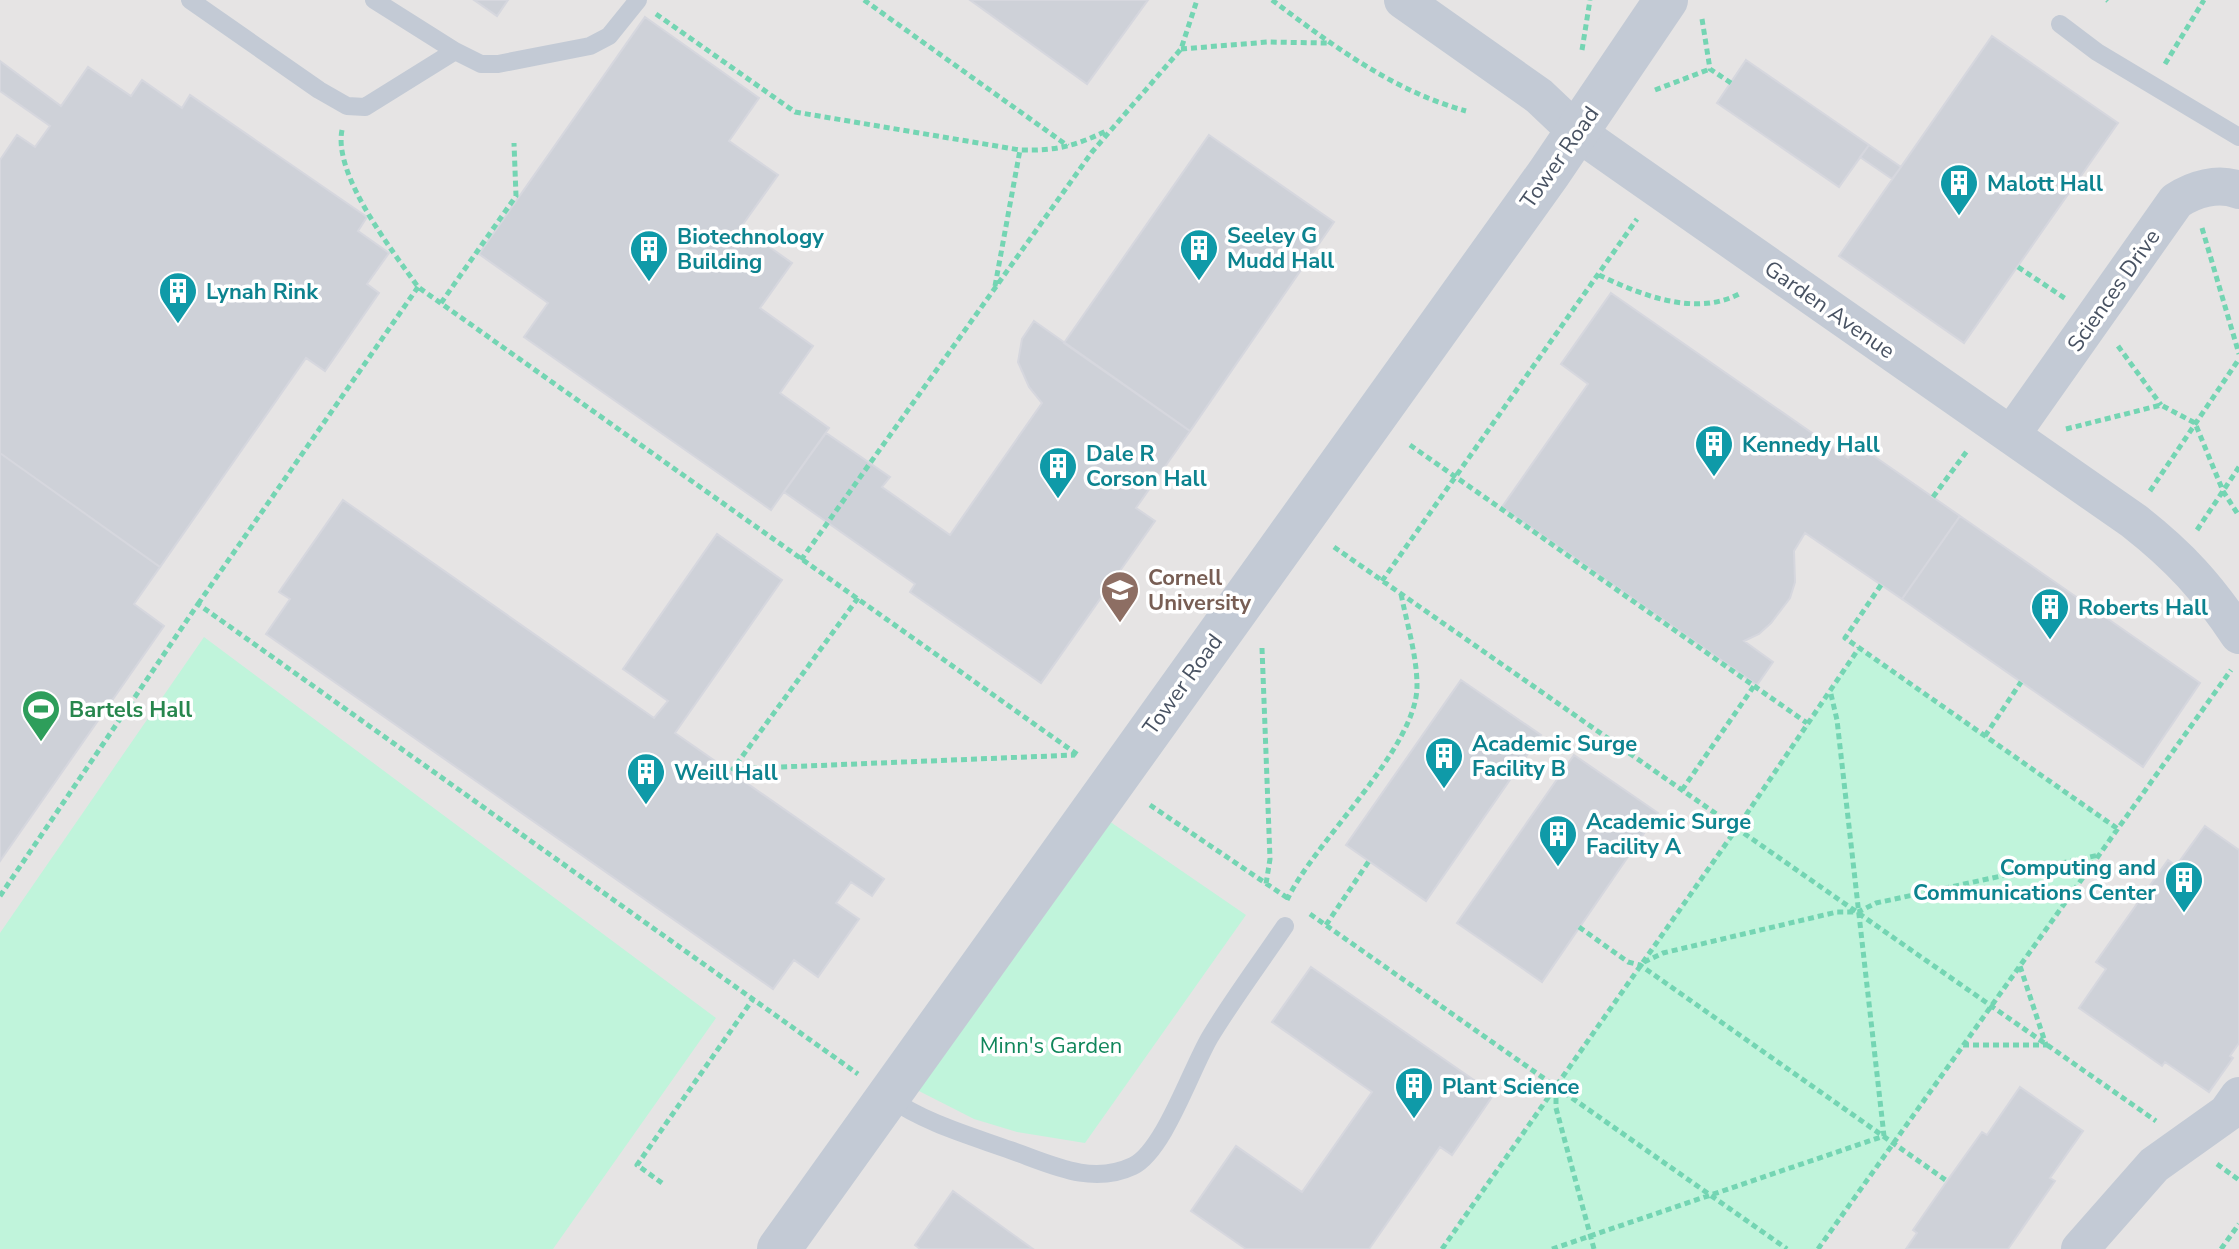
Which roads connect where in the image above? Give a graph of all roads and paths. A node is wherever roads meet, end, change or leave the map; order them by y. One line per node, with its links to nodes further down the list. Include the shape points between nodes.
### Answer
1 (190, 0): 14 (lane, via 319,90 356,108)
2 (374, 0): 14 (lane)
3 (864, 0): 25 (path)
4 (1197, 0): 13 (path)
5 (1272, 0): 12 (path)
6 (1403, 0): 22 (street, Garden Avenue, via 1539,96)
7 (1590, 0): 15 (path)
8 (2204, 0): 18 (path)
9 (644, 4): 14 (lane, via 590,46 498,64 481,64); 27 (path, via 795,112)
10 (1684, 10): 16 (path); 22 (street, Tower Road)
11 (2060, 24): 18 (lane)
12 (1329, 43): 13 (path); 20 (path, via 1417,94)
13 (1181, 49): 21 (path)
14 (455, 51)
15 (1580, 64)
16 (1710, 69): 17 (path); 19 (path)
17 (1731, 83)
18 (2152, 85): 23 (lane)
19 (1653, 90)
20 (1466, 111)
21 (1110, 128): 25 (path); 34 (path)
22 (1577, 132): 43 (street, Garden Avenue); 89 (street, Tower Road)
23 (2239, 137)
24 (514, 143): 37 (path, via 516,196)
25 (1069, 146): 27 (path)
26 (339, 147): 33 (path, via 367,214)
27 (1020, 150): 34 (path)
28 (2232, 184): 43 (street, Sciences Drive, via 2187,194 2169,209)
29 (1637, 219): 32 (path)
30 (2200, 223): 39 (path)
31 (2018, 267): 36 (path)
32 (1599, 275): 35 (path, via 1679,303 1706,306); 47 (path)
33 (418, 287): 37 (path); 59 (path)
34 (994, 290): 54 (path)
35 (1739, 294)
36 (2060, 295)
37 (441, 303): 54 (path)
38 (2115, 342): 40 (path)
39 (2239, 357): 41 (path)
40 (2161, 405): 41 (path); 42 (path)
41 (2195, 423): 48 (path); 50 (path)
42 (2066, 429)
43 (2011, 435): 62 (street, Garden Avenue, via 2162,543 2211,593)
44 (1410, 445): 47 (path)
45 (1967, 451): 49 (path)
46 (2239, 467): 48 (path)
47 (1456, 477): 55 (path); 64 (path)
48 (2223, 491): 51 (path); 52 (path)
49 (1933, 497)
50 (2145, 499)
51 (2239, 516)
52 (2194, 534)
53 (1334, 547): 55 (path)
54 (801, 560): 58 (path)
55 (1382, 581): 57 (path)
56 (1881, 585): 61 (path, via 1845,638)
57 (1401, 593): 68 (path); 76 (path, via 1417,686 1409,719)
58 (858, 598): 58 (path, via 733,769 1078,755 1052,736)
59 (198, 604): 75 (path); 83 (path)
60 (1262, 648): 74 (path, via 1270,859)
61 (1859, 648): 65 (path); 67 (path)
62 (2236, 650): 71 (path)
63 (2021, 682): 67 (path)
64 (1754, 686): 66 (path); 68 (path)
65 (1830, 690): 66 (path); 77 (path)
66 (1807, 723): 70 (path)
67 (1985, 736): 71 (path)
68 (1682, 790): 70 (path)
69 (1150, 805): 74 (path)
70 (1737, 828): 77 (path); 81 (path)
71 (2118, 829): 72 (path)
72 (2099, 855): 77 (path, via 1876,903); 82 (path)
73 (1369, 861): 78 (path)
74 (1266, 884): 76 (path)
75 (0, 896)
76 (1287, 898): 78 (path)
77 (1858, 912): 81 (path, via 1837,912 1663,953); 84 (path); 90 (path)
78 (1326, 925): 87 (path)
79 (1285, 926): 89 (lane, via 1211,1036 1161,1136 1135,1165 1106,1175 1073,1172 918,1117)
80 (1579, 927): 81 (path)
81 (1640, 965): 87 (path); 90 (path)
82 (2019, 965): 84 (path); 86 (path)
83 (753, 999): 89 (path); 95 (path, via 637,1165)
84 (1990, 1005): 85 (path); 86 (path)
85 (1962, 1045): 86 (path); 92 (path)
86 (2046, 1045): 91 (path)
87 (1556, 1087): 96 (path); 98 (path, via 1556,1108); 100 (path)
88 (2239, 1096): 91 (street, via 2227,1113)
89 (888, 1097): 99 (street, Tower Road)
90 (1884, 1136): 92 (path); 96 (path)
91 (2185, 1141): 93 (path); 105 (street, via 2154,1165)
92 (1893, 1142): 94 (path); 104 (path)
93 (2239, 1180)
94 (1947, 1181)
95 (662, 1183)
96 (1708, 1194): 98 (path); 103 (path)
97 (2239, 1224): 106 (path)
98 (1590, 1236): 101 (path); 102 (path)
99 (779, 1249)
100 (1442, 1249)
101 (1552, 1249)
102 (1594, 1249)
103 (1787, 1249)
104 (1818, 1249)
105 (2080, 1249)
106 (2221, 1249)

